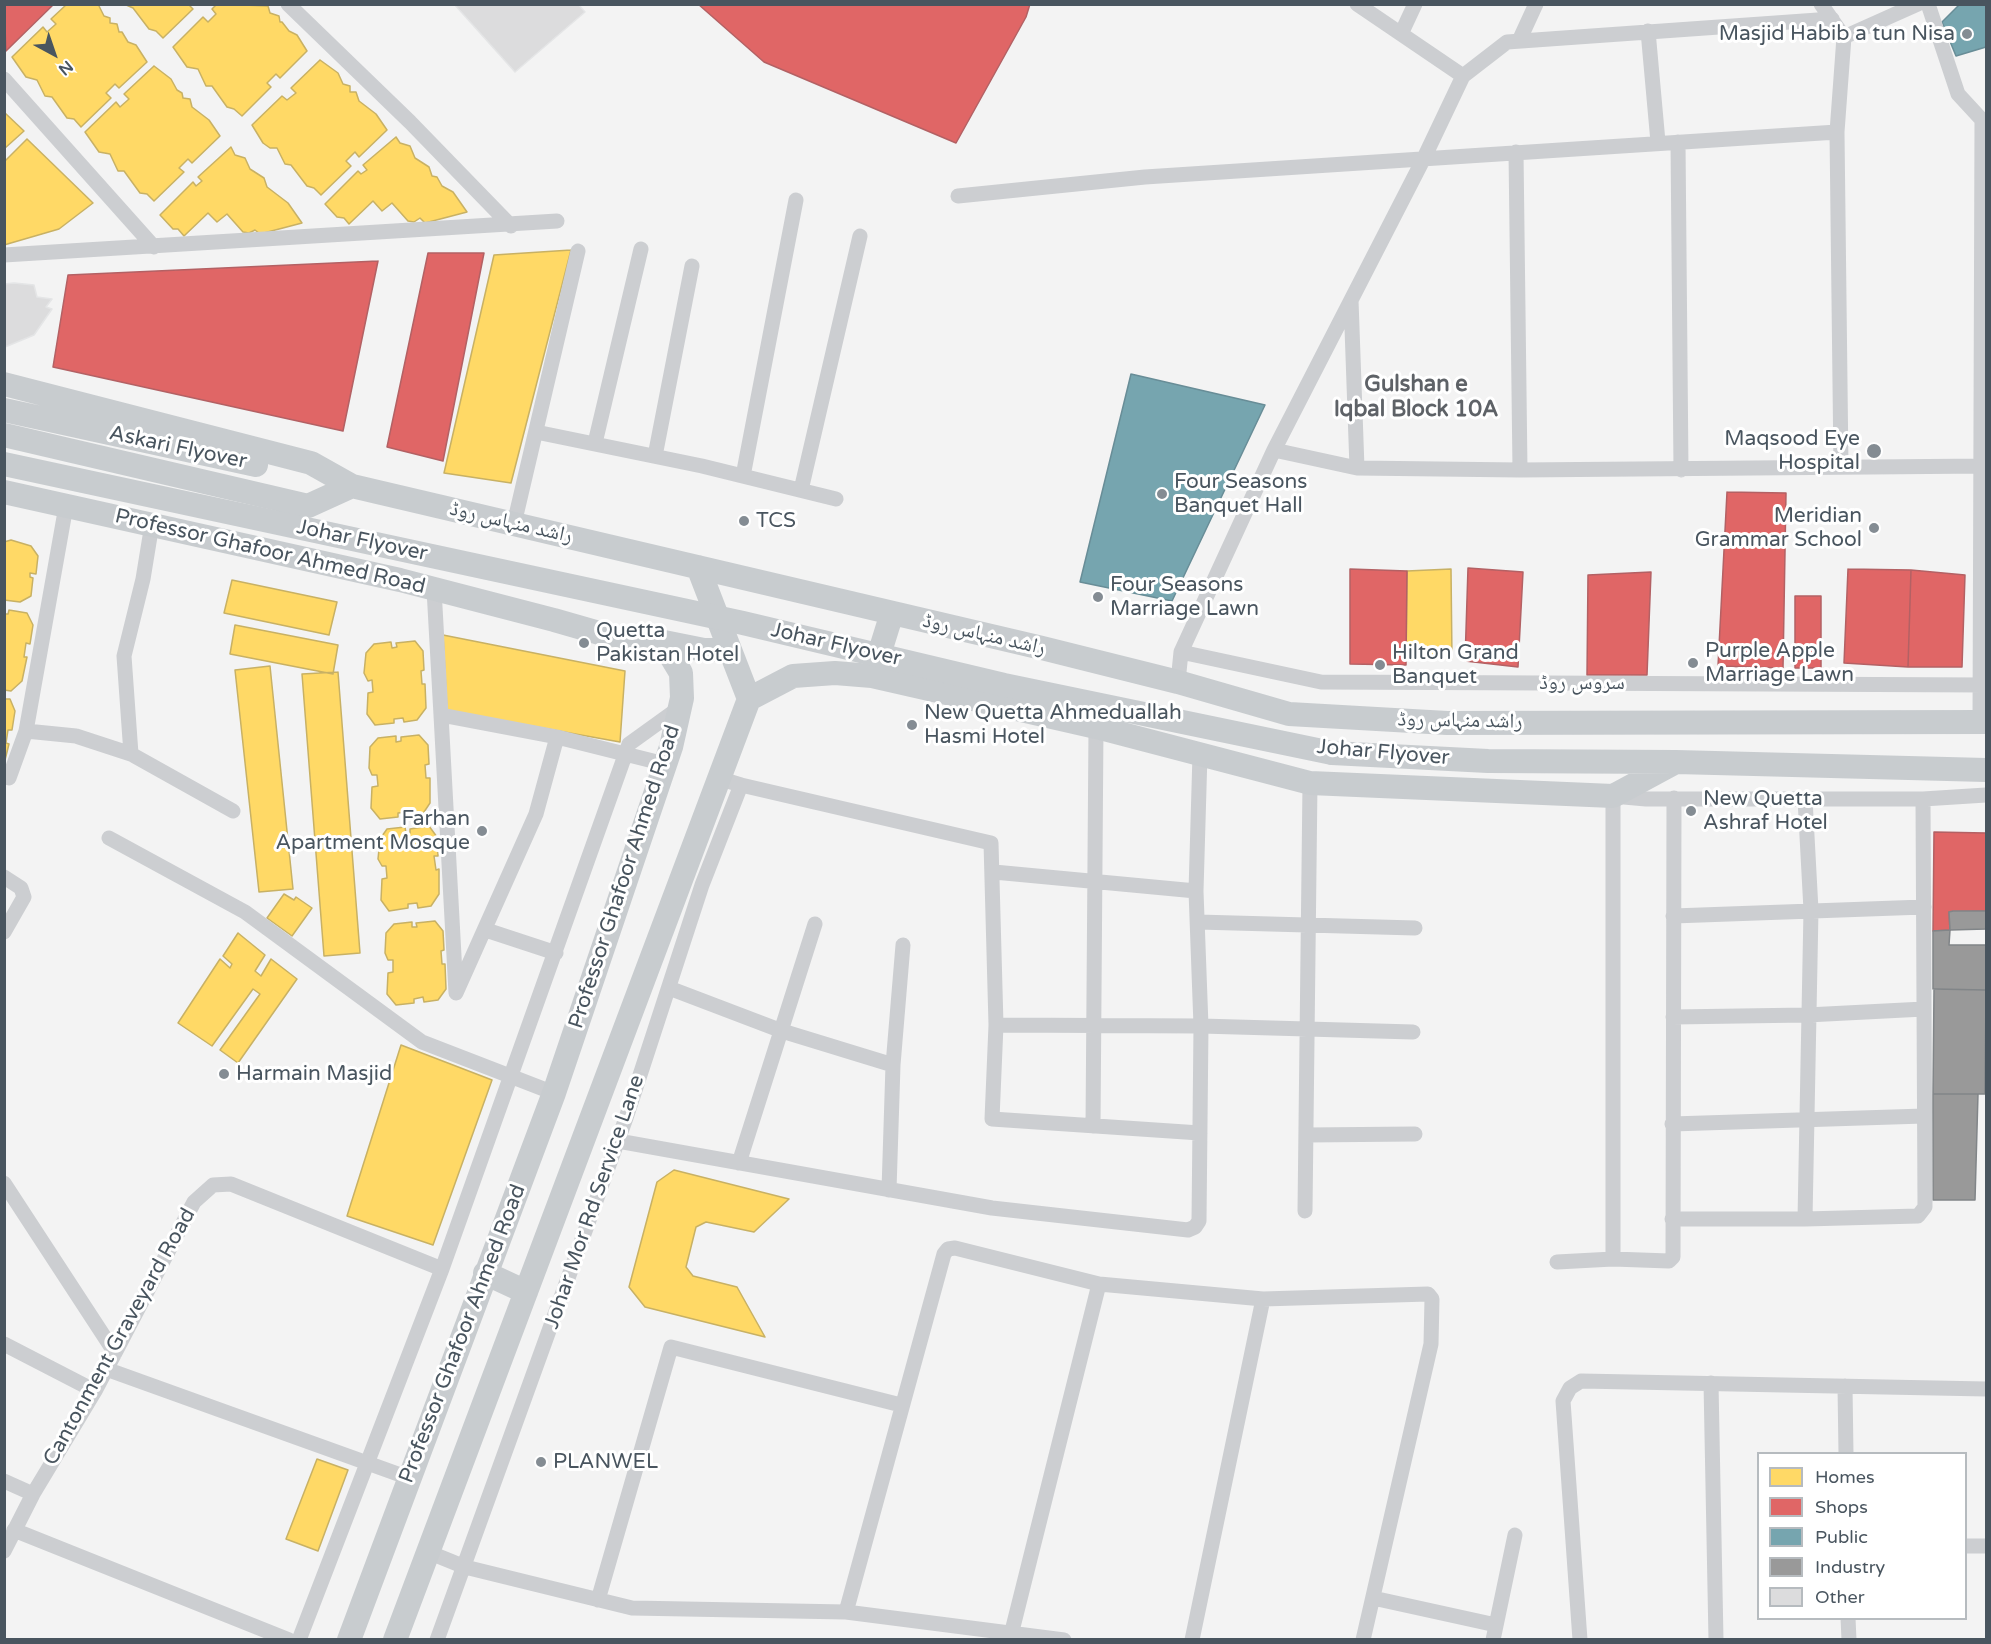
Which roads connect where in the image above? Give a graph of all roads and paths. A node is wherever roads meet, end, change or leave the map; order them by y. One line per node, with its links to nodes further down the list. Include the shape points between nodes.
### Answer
1 (288, 4): 24 (street)
2 (1357, 4): 10 (street)
3 (1415, 4): 10 (street)
4 (1536, 4): 12 (street)
5 (1821, 4): 8 (street)
6 (1918, 4): 11 (street)
7 (1928, 4): 15 (street, via 1958,94)
8 (1832, 19): 9 (street); 11 (street)
9 (1648, 31): 12 (street); 17 (street)
10 (1401, 34): 13 (street)
11 (1844, 37): 16 (street)
12 (1520, 41): 13 (street, via 1507,42)
13 (1463, 76): 20 (street)
14 (4, 79): 26 (street)
15 (1984, 119): 40 (street)
16 (1837, 132): 18 (street); 41 (street)
17 (1658, 142): 18 (street); 19 (street)
18 (1678, 142): 44 (street)
19 (1516, 152): 20 (street); 43 (street)
20 (1424, 158): 21 (street, via 1145,177); 31 (street)
21 (958, 196)
22 (796, 200): 45 (street)
23 (557, 221): 24 (street)
24 (511, 226): 26 (street)
25 (860, 236): 47 (street)
26 (154, 247): 29 (street)
27 (641, 249): 36 (street)
28 (578, 251): 34 (street)
29 (4, 255)
30 (692, 267): 38 (street)
31 (1351, 297): 37 (street); 42 (street)
32 (4, 384): 46 (main road, راشد منہاس روڈ, via 311,463)
33 (4, 410): 46 (main road, Askari Flyover)
34 (536, 432): 36 (street); 52 (street)
35 (4, 435): 46 (main road, via 308,507)
36 (595, 443): 38 (street)
37 (1274, 450): 42 (street); 59 (street)
38 (656, 456): 45 (street)
39 (4, 464): 73 (main road, Johar Flyover, bridge, via 743,623 1004,685 1332,753 1488,761)
40 (1983, 466): 41 (street); 55 (street)
41 (1841, 467): 44 (street)
42 (1357, 468): 43 (street)
43 (1520, 470): 44 (street)
44 (1681, 470)
45 (743, 476): 47 (street)
46 (352, 486): 52 (main road, راشد منہاس روڈ)
47 (801, 490): 49 (street)
48 (4, 492): 50 (main road, Professor Ghafoor Ahmed Road)
49 (836, 499)
50 (66, 506): 51 (main road, Professor Ghafoor Ahmed Road); 68 (street)
51 (152, 524): 54 (main road, Professor Ghafoor Ahmed Road); 70 (street, via 124,656)
52 (514, 524): 53 (main road, راشد منہاس روڈ)
53 (698, 567): 56 (main road, راشد منہاس روڈ); 58 (main road)
54 (434, 589): 57 (main road, Professor Ghafoor Ahmed Road); 65 (street)
55 (1983, 603): 62 (street)
56 (892, 613): 60 (main road); 61 (main road, راشد منہاس روڈ)
57 (555, 620): 58 (main road, via 704,650); 64 (main road, Professor Ghafoor Ahmed Road, via 669,653 681,673)
58 (728, 645): 63 (main road)
59 (1181, 652): 61 (street); 62 (street, سروس روڈ, via 1321,682)
60 (872, 676): 63 (main road, via 793,676); 67 (main road)
61 (1178, 682): 66 (main road, راشد منہاس روڈ, via 1290,714 1447,723)
62 (1983, 685): 66 (street)
63 (749, 699): 77 (main road)
64 (679, 708): 71 (street, via 629,744); 74 (main road, Professor Ghafoor Ahmed Road)
65 (441, 715): 69 (street); 98 (street, via 456,993)
66 (1983, 722)
67 (1096, 727): 72 (main road); 89 (street)
68 (26, 730): 70 (street, via 76,736); 76 (street)
69 (557, 737): 71 (street); 98 (street, via 536,814)
70 (131, 754): 85 (street)
71 (626, 754): 74 (street); 101 (street)
72 (1200, 754): 78 (main road); 90 (street)
73 (1676, 762): 75 (main road); 80 (main road)
74 (665, 764): 116 (main road, Professor Ghafoor Ahmed Road)
75 (1986, 770)
76 (9, 778)
77 (718, 778): 79 (street); 102 (main road)
78 (1310, 783): 80 (main road); 96 (street)
79 (741, 785): 87 (street, via 987,840 993,848); 103 (street, Johar Mor Rd Service Lane)
80 (1613, 795): 82 (street); 131 (street)
81 (1986, 795): 84 (street)
82 (1674, 798): 83 (street); 93 (street)
83 (1805, 799): 84 (street); 92 (street)
84 (1923, 799): 91 (street)
85 (234, 811)
86 (109, 838): 115 (street, via 245,912 422,1042)
87 (994, 872): 89 (street); 108 (street)
88 (4, 877): 99 (street, via 21,888 24,897)
89 (1095, 883): 90 (street); 109 (street)
90 (1196, 891): 94 (street)
91 (1924, 907): 92 (street); 105 (street)
92 (1811, 910): 93 (street); 106 (street)
93 (1673, 916): 107 (street)
94 (1198, 922): 96 (street); 110 (street)
95 (815, 924): 112 (street)
96 (1308, 925): 97 (street); 111 (street)
97 (1415, 928)
98 (486, 930): 101 (street)
99 (4, 932)
100 (903, 945): 114 (street)
101 (556, 953): 115 (street)
102 (649, 961): 103 (street); 136 (main road)
103 (674, 972): 104 (street, Johar Mor Rd Service Lane)
104 (669, 988): 112 (street); 124 (street, Johar Mor Rd Service Lane)
105 (1924, 1009): 106 (street); 117 (street)
106 (1807, 1015): 107 (street); 118 (street)
107 (1673, 1017): 119 (street)
108 (996, 1025): 109 (street); 120 (street, via 992,1119)
109 (1093, 1025): 110 (street); 120 (street)
110 (1201, 1026): 111 (street); 121 (street)
111 (1308, 1029): 113 (street); 123 (street)
112 (782, 1031): 114 (street); 125 (street)
113 (1413, 1032)
114 (893, 1065): 127 (street)
115 (513, 1076): 116 (street); 133 (street)
116 (554, 1093): 134 (main road, Professor Ghafoor Ahmed Road)
117 (1924, 1116): 118 (street); 130 (street, via 1925,1207 1918,1216)
118 (1805, 1122): 119 (street); 130 (street)
119 (1672, 1124): 129 (street)
120 (1093, 1126): 121 (street)
121 (1200, 1133): 127 (street, via 1199,1221 1188,1230 992,1208)
122 (1415, 1134): 123 (street)
123 (1307, 1135): 128 (street)
124 (618, 1141): 125 (street); 157 (street, Johar Mor Rd Service Lane)
125 (739, 1163): 127 (street)
126 (4, 1183): 139 (street)
127 (889, 1190)
128 (1305, 1211)
129 (1672, 1219): 130 (street); 131 (street, via 1673,1257 1669,1261)
130 (1805, 1219)
131 (1613, 1259): 132 (street)
132 (1557, 1262)
133 (442, 1269): 139 (street, Cantonment Graveyard Road, via 231,1184 213,1185 194,1202); 147 (street)
134 (485, 1273): 136 (main road); 148 (main road, Professor Ghafoor Ahmed Road)
135 (1099, 1284): 137 (street); 145 (street, via 948,1249); 162 (street)
136 (526, 1292): 156 (main road)
137 (1263, 1299): 158 (street, via 1423,1293 1432,1299 1431,1344); 170 (street)
138 (4, 1344): 144 (street)
139 (115, 1353): 140 (street, Cantonment Graveyard Road)
140 (106, 1370): 144 (street, Cantonment Graveyard Road); 147 (street)
141 (1711, 1383): 142 (street); 172 (street, via 1581,1381 1570,1388 1563,1401); 173 (street)
142 (1845, 1386): 143 (street); 146 (street)
143 (1986, 1389)
144 (95, 1391): 150 (street, Cantonment Graveyard Road)
145 (901, 1405): 159 (street, via 671,1347); 160 (street)
146 (1846, 1452)
147 (368, 1464): 148 (street); 165 (street)
148 (409, 1478): 166 (main road, Professor Ghafoor Ahmed Road)
149 (4, 1480): 150 (street)
150 (33, 1494): 151 (street, Cantonment Graveyard Road)
151 (14, 1530): 155 (street, Cantonment Graveyard Road); 164 (street)
152 (1515, 1535): 163 (street)
153 (1967, 1546): 154 (street)
154 (1986, 1546)
155 (4, 1551)
156 (428, 1552): 157 (street); 167 (main road)
157 (465, 1567): 159 (street); 168 (street, Johar Mor Rd Service Lane)
158 (1373, 1598): 163 (street); 171 (street)
159 (598, 1600): 160 (street, via 632,1608)
160 (846, 1612): 162 (street)
161 (1848, 1620): 174 (street)
162 (1012, 1631): 169 (street)
163 (1494, 1632)
164 (289, 1640)
165 (299, 1640)
166 (349, 1640)
167 (395, 1640)
168 (437, 1640)
169 (1064, 1640)
170 (1192, 1640)
171 (1363, 1640)
172 (1580, 1640)
173 (1716, 1640)
174 (1848, 1640)

